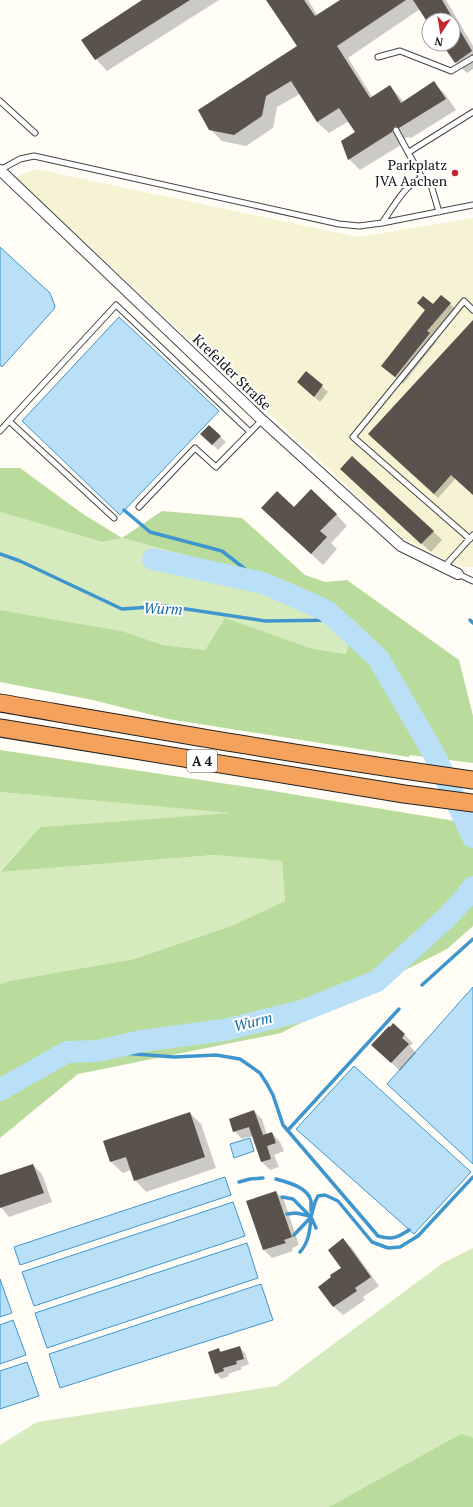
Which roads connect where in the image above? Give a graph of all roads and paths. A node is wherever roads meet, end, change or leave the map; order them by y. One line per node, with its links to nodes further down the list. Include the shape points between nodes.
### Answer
1 (378, 57): 2 (lane, via 400,51 451,72)
2 (473, 58)
3 (0, 101): 6 (lane)
4 (473, 112): 7 (lane)
5 (396, 130): 7 (lane)
6 (35, 133)
7 (409, 152): 9 (lane)
8 (0, 170): 12 (lane, Krefelder Straße, via 20,159 34,156 339,224 359,226); 14 (street, Krefelder Straße)
9 (422, 178): 11 (lane, via 430,185); 12 (lane, via 414,181)
10 (473, 205): 11 (lane, Krefelder Straße)
11 (438, 212): 12 (lane, Krefelder Straße)
12 (382, 223)
13 (473, 310): 20 (lane, via 464,301 354,437)
14 (262, 420): 17 (lane); 21 (street, Krefelder Straße, via 401,546)
15 (9, 421): 16 (lane); 17 (lane, via 116,305); 19 (lane)
16 (0, 431)
17 (250, 432): 18 (lane, via 216,467 196,448)
18 (139, 507)
19 (114, 518)
20 (471, 537): 21 (lane)
21 (443, 567): 22 (street, Krefelder Straße)
22 (458, 574): 23 (lane)
23 (473, 581)
24 (0, 703): 26 (highway, A 4)
25 (0, 728): 27 (highway, A 4)
26 (473, 780)
27 (473, 804)

